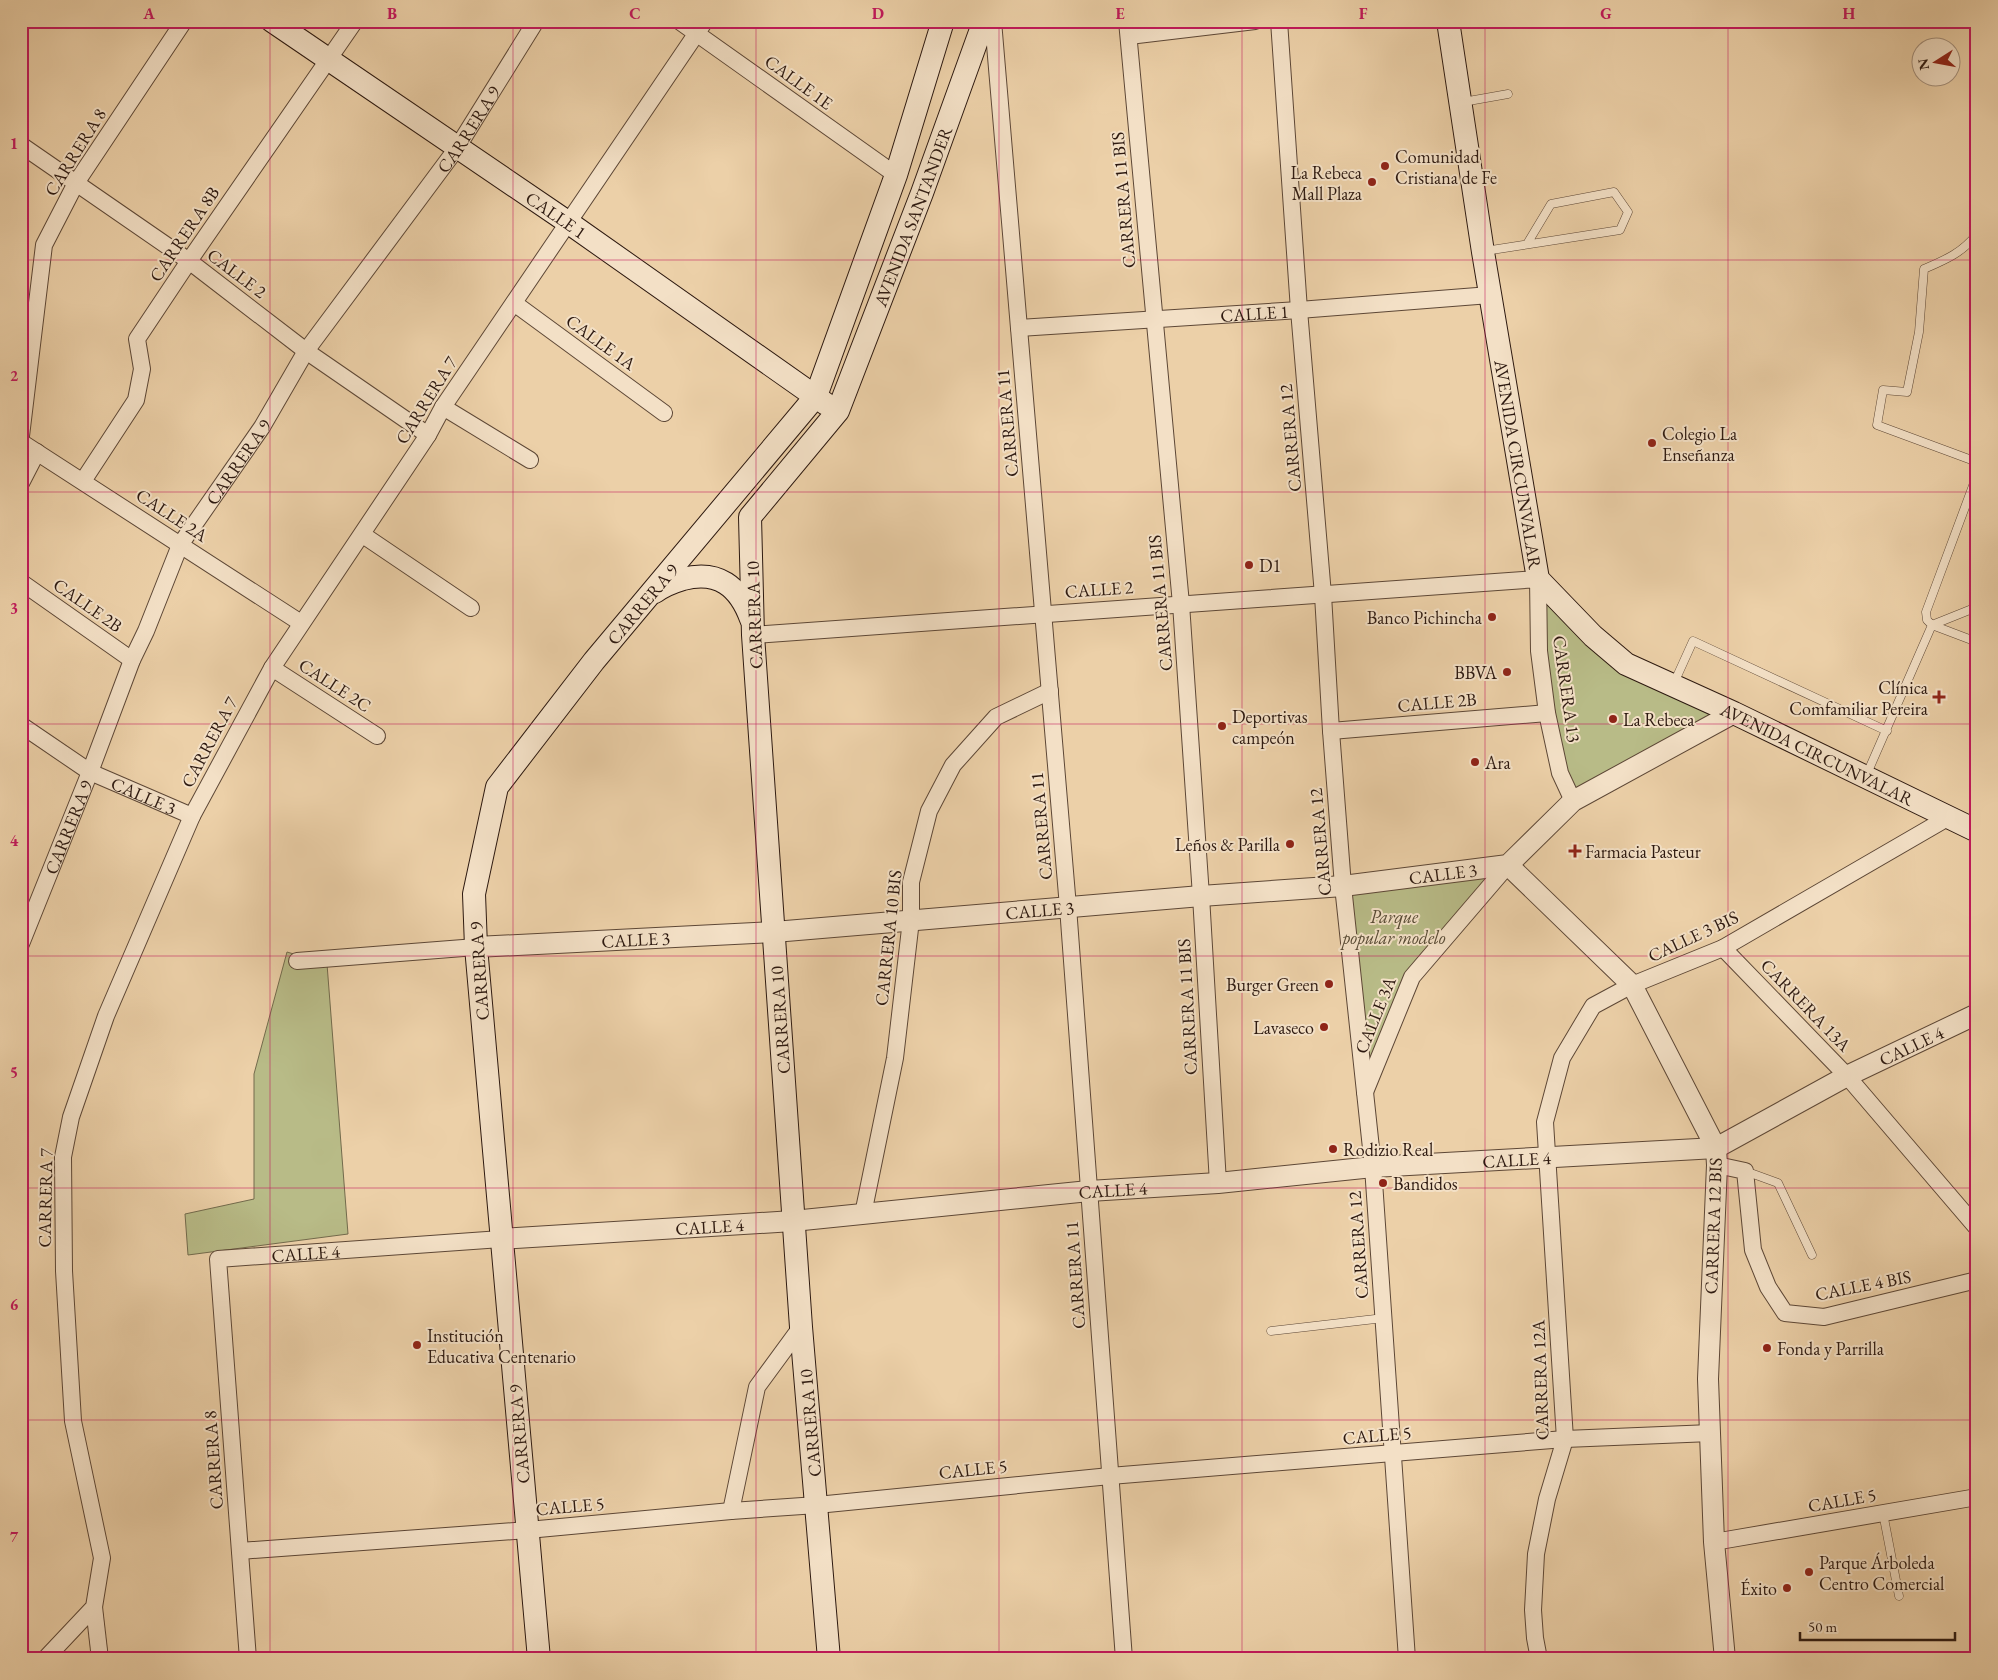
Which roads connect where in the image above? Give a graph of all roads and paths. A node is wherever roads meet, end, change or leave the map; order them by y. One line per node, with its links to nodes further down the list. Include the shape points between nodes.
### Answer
1 (184, 21): 20 (street, CARRERA 8)
2 (272, 21): 14 (main road, CALLE 1)
3 (355, 21): 14 (street, CARRERA 8B)
4 (536, 21): 18 (street, CARRERA 9)
5 (679, 21): 12 (street, CALLE 1E)
6 (943, 21): 19 (main road, AVENIDA SANTANDER)
7 (984, 21): 34 (main road, AVENIDA SANTANDER)
8 (993, 21): 30 (street, CARRERA 11)
9 (1255, 21): 13 (street)
10 (1279, 21): 28 (street, CARRERA 12)
11 (1448, 21): 16 (main road, AVENIDA CIRCUNVALAR)
12 (701, 27): 19 (street, CALLE 1E); 21 (street, CARRERA 7)
13 (1128, 29): 29 (street, CARRERA 11 BIS)
14 (329, 61): 18 (main road, CALLE 1); 25 (street, CARRERA 8B)
15 (1508, 94): 16 (lane)
16 (1459, 103): 24 (main road, AVENIDA CIRCUNVALAR)
17 (21, 145): 20 (street, CALLE 2)
18 (457, 148): 21 (main road, CALLE 1); 31 (street, CARRERA 9)
19 (896, 175): 32 (main road, AVENIDA SANTANDER)
20 (76, 183): 25 (street, CALLE 2); 37 (street, CARRERA 8, via 44,245)
21 (569, 224): 27 (street, CARRERA 7); 32 (main road, CALLE 1)
22 (1977, 234): 41 (lane, via 1967,246 1948,259 1924,269 1919,332 1907,392 1883,390 1877,425)
23 (1527, 244): 23 (lane, via 1620,230 1628,212 1614,192 1551,204); 24 (lane)
24 (1483, 252): 26 (main road, AVENIDA CIRCUNVALAR)
25 (189, 261): 31 (street, CALLE 2); 43 (street, CARRERA 8B, via 137,339 142,369 136,400)
26 (1490, 295): 28 (street, CALLE 1); 48 (main road, AVENIDA CIRCUNVALAR)
27 (514, 303): 33 (street, CARRERA 7); 35 (street, CALLE 1A)
28 (1299, 310): 29 (street, CALLE 1); 49 (street, CARRERA 12)
29 (1154, 319): 30 (street, CALLE 1); 51 (street, CARRERA 11 BIS)
30 (1019, 328): 54 (street, CARRERA 11)
31 (306, 351): 36 (street, CALLE 2); 46 (street, CARRERA 9, via 262,427)
32 (816, 396): 34 (main road, CALLE 1); 50 (main road, CARRERA 9)
33 (443, 406): 36 (street, CARRERA 7); 40 (street)
34 (838, 411): 57 (main road, CARRERA 10, via 750,517)
35 (664, 413)
36 (428, 435): 45 (street, CARRERA 7)
37 (21, 436)
38 (21, 442): 39 (street, CALLE 2A)
39 (37, 452): 43 (street, CALLE 2A); 44 (street)
40 (530, 460)
41 (1977, 462)
42 (1977, 475): 56 (lane, via 1926,612)
43 (83, 482): 46 (street, CALLE 2A)
44 (21, 483)
45 (363, 535): 52 (street); 55 (street, CARRERA 7)
46 (180, 545): 55 (street, CALLE 2A); 59 (street, CARRERA 9)
47 (21, 582): 59 (street, CALLE 2B)
48 (1540, 582): 49 (street, CALLE 2); 61 (main road, AVENIDA CIRCUNVALAR, via 1593,636 1626,664); 63 (street, CARRERA 13, via 1539,651)
49 (1323, 595): 51 (street, CALLE 2); 66 (street, CARRERA 12)
50 (644, 601): 57 (main road, via 674,581 710,576 724,582 746,604); 82 (main road, CARRERA 9, via 497,787 474,894)
51 (1181, 604): 54 (street, CALLE 2); 77 (street, CARRERA 11 BIS)
52 (470, 608)
53 (1977, 608): 56 (lane)
54 (1043, 613): 57 (street, CALLE 2); 62 (street, CARRERA 11)
55 (301, 623): 60 (street, CARRERA 7)
56 (1932, 625): 58 (lane); 67 (lane)
57 (753, 634): 80 (main road, CARRERA 10)
58 (1977, 642)
59 (132, 660): 69 (street, CARRERA 9)
60 (272, 668): 68 (street, CALLE 2C); 72 (street, CARRERA 7)
61 (1673, 685): 64 (main road, AVENIDA CIRCUNVALAR); 67 (lane, via 1693,641)
62 (1050, 691): 78 (street, CARRERA 11); 79 (street, CARRERA 10 BIS, via 996,717 953,765 929,811 911,882)
63 (1547, 712): 66 (street, CALLE 2B); 71 (street, CARRERA 13, via 1560,772)
64 (1734, 713): 70 (main road, AVENIDA CIRCUNVALAR); 71 (street)
65 (21, 725): 69 (street, CALLE 3)
66 (1330, 731): 76 (street, CARRERA 12)
67 (1887, 731): 70 (lane)
68 (377, 736)
69 (90, 772): 72 (street, CALLE 3); 81 (street, CARRERA 9)
70 (1866, 778): 73 (main road, AVENIDA CIRCUNVALAR)
71 (1573, 801): 75 (street)
72 (192, 816): 117 (street, CARRERA 7, via 106,1016 71,1118 63,1158 64,1271 73,1421 102,1558)
73 (1949, 817): 74 (main road, AVENIDA CIRCUNVALAR); 83 (street, CALLE 3 BIS)
74 (1977, 831)
75 (1508, 865): 76 (street, CALLE 3); 85 (street, CARRERA 12 BIS); 88 (street, CALLE 3A, via 1412,977)
76 (1343, 886): 77 (street, CALLE 3); 88 (street, CARRERA 12)
77 (1201, 896): 78 (street, CALLE 3); 93 (street, CARRERA 11 BIS)
78 (1068, 907): 79 (street, CALLE 3); 94 (street, CARRERA 11)
79 (911, 920): 80 (street, CALLE 3); 95 (street, CARRERA 10 BIS, via 895,1058)
80 (774, 932): 82 (street, CALLE 3); 96 (main road, CARRERA 10)
81 (21, 944)
82 (476, 947): 84 (street, CALLE 3); 98 (main road, CARRERA 9)
83 (1723, 948): 85 (street, CALLE 3 BIS); 87 (street, CARRERA 13A)
84 (297, 961)
85 (1632, 985): 89 (street, CALLE 3 BIS, via 1593,1006 1562,1058 1545,1122); 90 (street, CARRERA 12 BIS)
86 (1977, 1014): 87 (street, CALLE 4)
87 (1847, 1076): 90 (street, CALLE 4); 97 (street, CARRERA 13A)
88 (1364, 1094): 91 (street, CARRERA 12)
89 (1548, 1157): 90 (street, CALLE 4); 91 (street, CALLE 4); 106 (street, CARRERA 12A)
90 (1716, 1157): 92 (street); 105 (street, CARRERA 12 BIS, via 1708,1378)
91 (1373, 1167): 93 (street, CALLE 4); 102 (street, CARRERA 12)
92 (1746, 1171): 99 (lane, via 1778,1183); 101 (street, CALLE 4 BIS, via 1753,1250 1768,1288 1785,1313 1824,1317)
93 (1218, 1183): 94 (street, CALLE 4)
94 (1089, 1191): 95 (street, CALLE 4); 108 (street, CARRERA 11)
95 (863, 1214): 96 (street, CALLE 4)
96 (793, 1221): 98 (street, CALLE 4); 103 (main road, CARRERA 10)
97 (1977, 1228)
98 (500, 1239): 100 (street, CALLE 4); 113 (main road, CARRERA 9)
99 (1812, 1255)
100 (218, 1259): 115 (street, CARRERA 8)
101 (1977, 1280)
102 (1384, 1318): 104 (lane); 107 (street, CARRERA 12)
103 (801, 1327): 110 (main road, CARRERA 10); 111 (street, via 757,1387)
104 (1271, 1331)
105 (1711, 1433): 106 (street, CALLE 5); 114 (street, CARRERA 12 BIS)
106 (1565, 1439): 107 (street, CALLE 5); 125 (street, CARRERA 12A, via 1547,1499 1536,1554 1533,1610)
107 (1393, 1454): 108 (street, CALLE 5); 124 (street, CARRERA 12)
108 (1110, 1476): 110 (street, CALLE 5); 123 (street, CARRERA 11)
109 (1977, 1498): 112 (street, CALLE 5)
110 (817, 1505): 111 (street, CALLE 5); 122 (main road, CARRERA 10)
111 (731, 1511): 113 (street, CALLE 5)
112 (1883, 1513): 114 (street, CALLE 5); 116 (lane)
113 (528, 1530): 115 (street, CALLE 5); 121 (main road, CARRERA 9)
114 (1714, 1542): 126 (street, CARRERA 12 BIS)
115 (240, 1551): 120 (street, CARRERA 8)
116 (1899, 1596)
117 (94, 1607): 118 (street); 119 (street, CARRERA 7)
118 (45, 1659)
119 (100, 1659)
120 (248, 1659)
121 (539, 1659)
122 (829, 1659)
123 (1124, 1659)
124 (1407, 1659)
125 (1538, 1659)
126 (1725, 1659)

